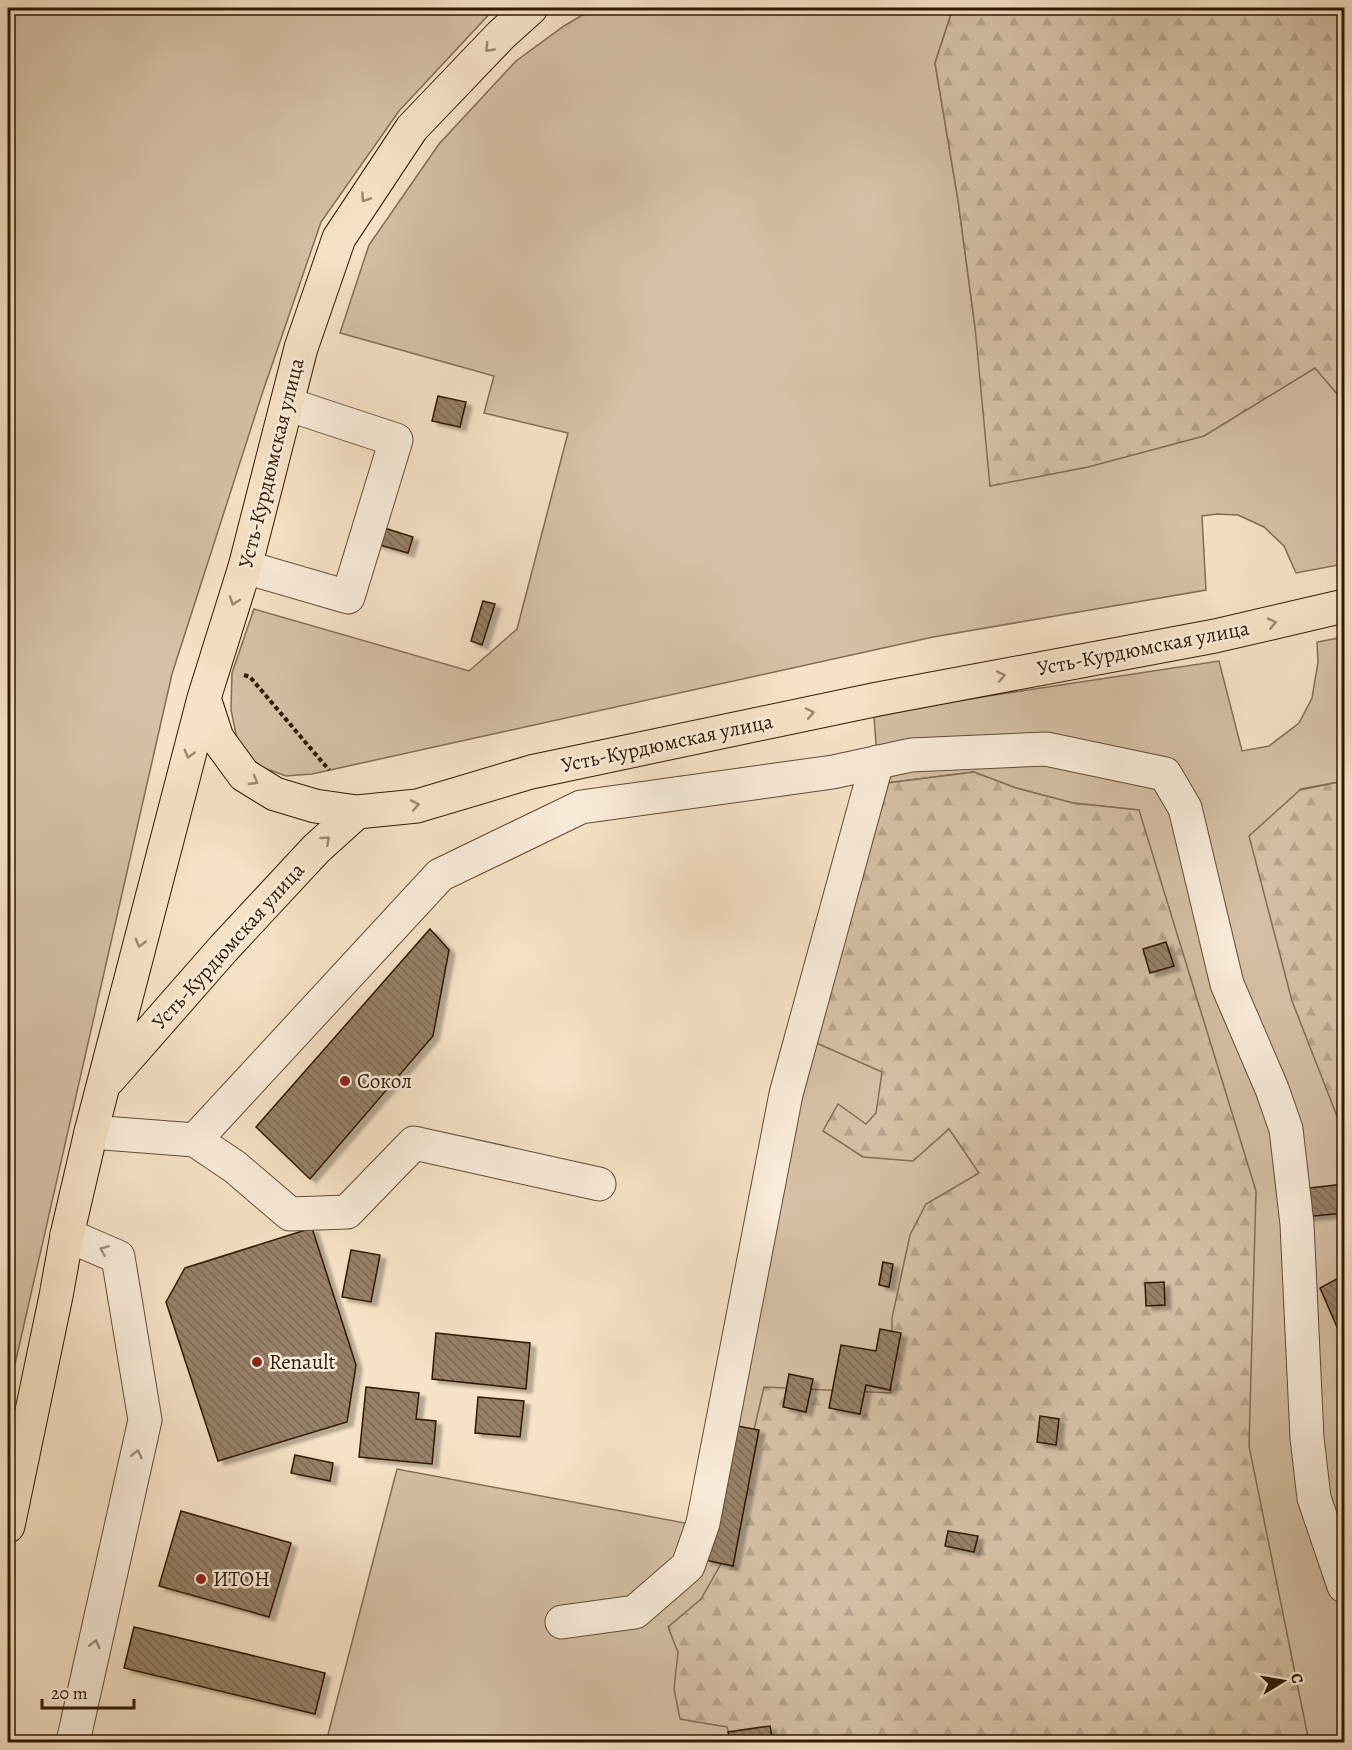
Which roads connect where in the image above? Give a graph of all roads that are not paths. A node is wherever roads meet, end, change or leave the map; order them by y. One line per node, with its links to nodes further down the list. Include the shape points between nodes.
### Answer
1 (531, 8): 2 (main road, Усть-Курдюмская улица, one-way to 2, via 412,128 339,238 301,348)
2 (287, 404): 3 (main road, Усть-Курдюмская улица); 3 (lane, via 396,440 348,597)
3 (245, 567): 5 (main road, Усть-Курдюмская улица, one-way to 5)
4 (1344, 606): 7 (main road, Усть-Курдюмская улица, one-way to 4, via 417,806 531,772 878,699 1215,636)
5 (204, 698): 7 (main road, one-way to 7, via 217,738 244,775 275,794 315,806); 8 (main road, Усть-Курдюмская улица, one-way to 8)
6 (877, 762): 10 (lane, via 833,772 581,807 440,875); 14 (lane, via 911,755 1046,749 1165,774 1185,808 1227,984 1286,1129 1297,1224 1307,1438 1314,1498); 15 (lane, via 786,1094 703,1523 688,1566 635,1612)
7 (357, 812): 8 (main road, Усть-Курдюмская улица, one-way to 7, via 285,882)
8 (103, 1085): 9 (main road, Усть-Курдюмская улица)
9 (91, 1132): 10 (lane); 12 (main road, Усть-Курдюмская улица)
10 (195, 1140): 11 (lane, via 235,1167 290,1214 348,1212 414,1143)
11 (599, 1184)
12 (67, 1235): 13 (main road, Усть-Курдюмская улица); 16 (lane, one-way to 12, via 145,1420 118,1257)
13 (8, 1518)
14 (1344, 1586)
15 (562, 1622)
16 (73, 1743)

